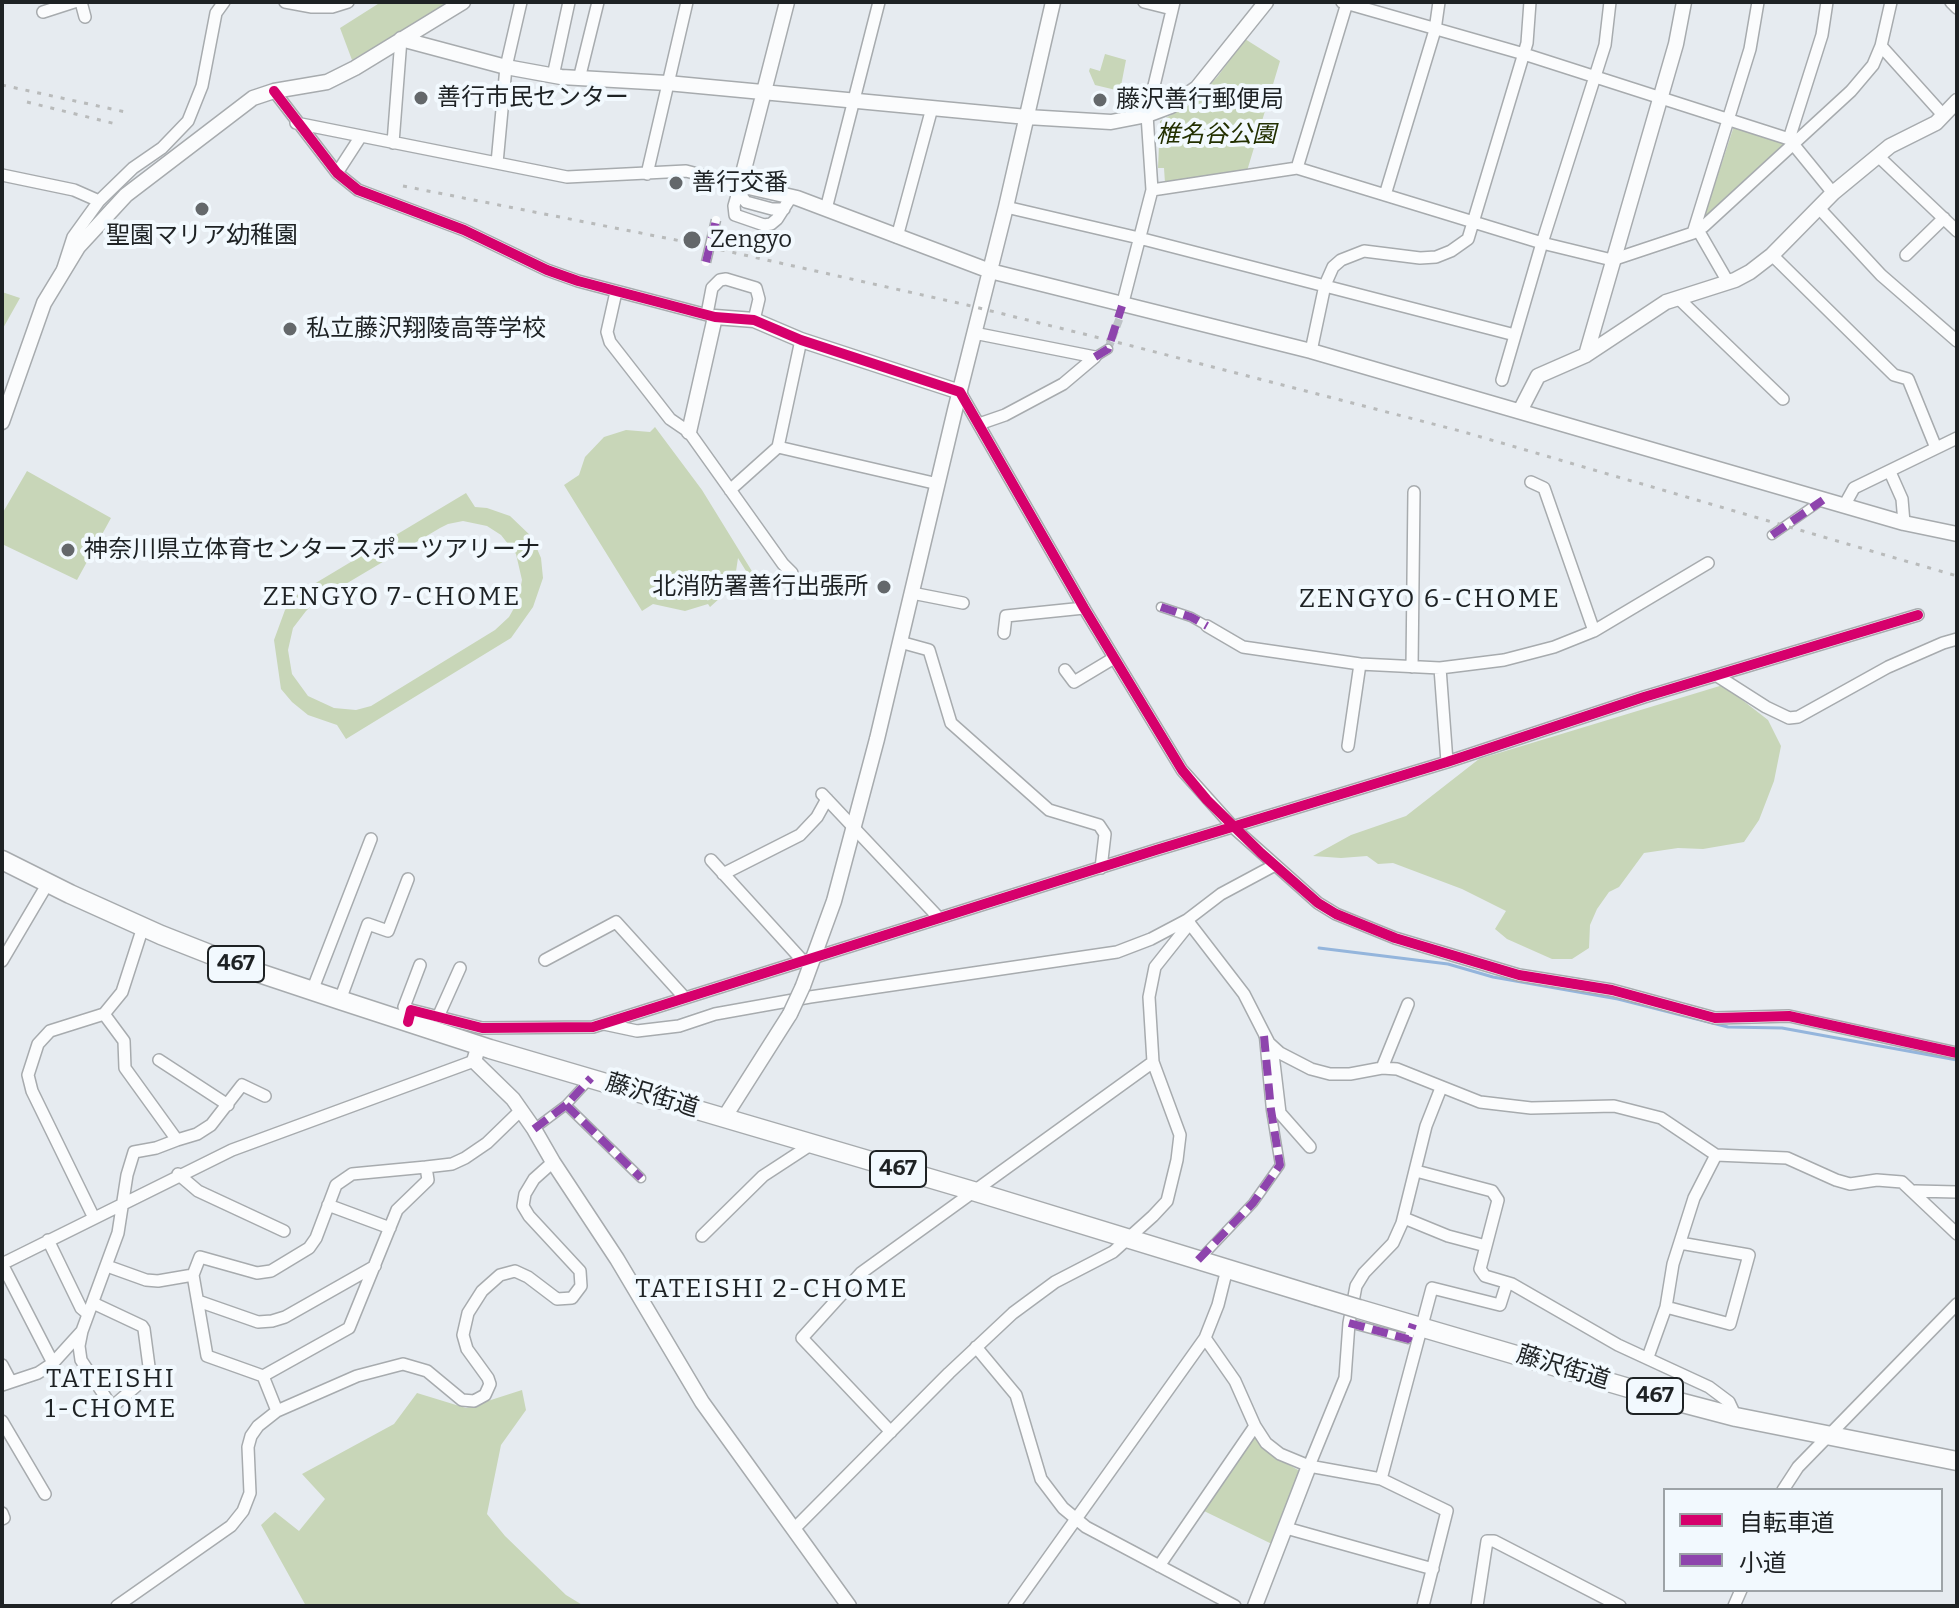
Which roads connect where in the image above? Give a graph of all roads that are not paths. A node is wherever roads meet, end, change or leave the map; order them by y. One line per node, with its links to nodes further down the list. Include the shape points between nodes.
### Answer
1 (74, 2): 27 (street)
2 (81, 2): 28 (street)
3 (224, 2): 62 (street, via 216,13 202,86 188,121)
4 (285, 2): 5 (street, via 312,7)
5 (348, 2)
6 (463, 2): 30 (street)
7 (521, 2): 33 (street)
8 (569, 2): 34 (street)
9 (598, 2): 36 (street)
10 (687, 2): 37 (street)
11 (787, 2): 39 (street)
12 (879, 2): 41 (street)
13 (1053, 2): 46 (street)
14 (1144, 2): 25 (street)
15 (1266, 2): 44 (street, via 1197,88)
16 (1439, 2): 29 (street)
17 (1530, 2): 32 (street)
18 (1610, 2): 35 (street)
19 (1684, 2): 40 (street)
20 (1758, 2): 47 (street)
21 (1827, 2): 50 (street)
22 (1891, 2): 31 (street)
23 (1951, 2): 26 (street)
24 (1344, 3): 29 (street); 54 (street)
25 (1173, 5): 44 (street)
26 (1957, 8)
27 (43, 12)
28 (85, 17)
29 (1435, 30): 32 (street); 61 (street)
30 (401, 39): 33 (street); 38 (street, via 327,82); 51 (street)
31 (1881, 46): 45 (street); 50 (street, via 1864,78)
32 (1524, 54): 35 (street); 69 (street)
33 (506, 67): 34 (street); 53 (street)
34 (553, 76): 36 (street)
35 (1595, 76): 40 (street); 74 (street)
36 (579, 79): 37 (street)
37 (667, 83): 39 (street); 56 (street)
38 (274, 91): 48 (street); 79 (street, via 241,106 126,195)
39 (764, 94): 41 (street); 58 (street)
40 (1661, 98): 47 (street); 77 (street)
41 (853, 100): 43 (street); 66 (street)
42 (1957, 101): 45 (street)
43 (932, 108): 46 (street); 72 (street)
44 (1147, 115): 46 (street, via 1111,122); 59 (street)
45 (1944, 116): 52 (street)
46 (1027, 117): 64 (street)
47 (1730, 118): 50 (street); 70 (street)
48 (296, 123): 49 (street); 55 (street)
49 (361, 136): 51 (street); 55 (street)
50 (1792, 141): 60 (street); 70 (street)
51 (393, 143): 53 (street)
52 (1878, 156): 60 (street); 67 (street)
53 (497, 163): 56 (street, via 567,177)
54 (1297, 168): 59 (street); 61 (street)
55 (337, 173): 83 (street, via 371,196 464,230 547,270)
56 (647, 174): 58 (street, via 686,171)
57 (2, 175): 62 (street, via 74,190)
58 (739, 188): 63 (street); 63 (street, via 734,206 742,219 771,224)
59 (1152, 190): 73 (street)
60 (1833, 193): 65 (street)
61 (1385, 195): 69 (street)
62 (99, 201): 79 (street, via 73,237)
63 (788, 203): 66 (street)
64 (1006, 207): 73 (street); 80 (street)
65 (1818, 207): 75 (street); 91 (street, via 1881,275)
66 (826, 209): 72 (street)
67 (1944, 218): 71 (street); 76 (street)
68 (716, 220): 78 (street, bridge)
69 (1474, 223): 74 (street); 82 (street, via 1468,239 1451,251 1420,258 1364,251 1341,260)
70 (1696, 231): 77 (street); 81 (street)
71 (1957, 231)
72 (897, 237): 80 (street)
73 (1139, 238): 82 (street); 85 (street)
74 (1542, 243): 77 (street); 89 (street)
75 (1772, 255): 81 (street); 105 (street, via 1894,375 1908,379)
76 (1906, 255)
77 (1612, 260): 94 (street)
78 (706, 262)
79 (63, 268): 100 (street, via 31,335)
80 (990, 271): 85 (street); 88 (street)
81 (1728, 282): 84 (street)
82 (1325, 285): 89 (street); 93 (street)
83 (616, 292): 86 (street); 102 (street, via 607,332 610,342 670,419)
84 (1679, 299): 94 (street, via 1652,310); 98 (street)
85 (1121, 311): 93 (street)
86 (711, 316): 87 (street); 87 (street, via 712,288 726,279 756,288); 102 (street)
87 (754, 320): 90 (street)
88 (974, 333): 95 (street); 97 (street)
89 (1515, 335): 96 (street)
90 (801, 340): 97 (street); 104 (street)
91 (1957, 341)
92 (1108, 349): 95 (street)
93 (1311, 351): 99 (street)
94 (1586, 355): 99 (street, via 1538,376)
95 (1095, 357): 101 (street, via 1063,384)
96 (1502, 380)
97 (960, 392): 101 (street); 108 (street)
98 (1783, 399)
99 (1520, 411): 111 (street)
100 (2, 422)
101 (979, 424): 121 (street)
102 (689, 432): 109 (street)
103 (1957, 438): 105 (street)
104 (778, 447): 108 (street); 109 (street)
105 (1936, 448): 106 (street)
106 (1890, 472): 112 (street, via 1854,488); 113 (street, via 1902,499)
107 (1531, 482): 124 (street, via 1544,488)
108 (938, 484): 118 (street)
109 (730, 490): 117 (street)
110 (1414, 492): 130 (street)
111 (1823, 500): 112 (street); 115 (street)
112 (1844, 506): 113 (street)
113 (1904, 523): 114 (street)
114 (1957, 534)
115 (1772, 535)
116 (1708, 563): 124 (street)
117 (792, 573)
118 (912, 593): 119 (street); 127 (street)
119 (963, 603)
120 (1161, 607): 123 (street)
121 (1084, 608): 125 (street, via 1006,616); 128 (street)
122 (1918, 615): 133 (street)
123 (1207, 626): 129 (street, via 1243,647)
124 (1594, 631): 131 (street, via 1504,660)
125 (1004, 633)
126 (1957, 640): 133 (street, via 1888,667 1798,717 1766,707)
127 (900, 642): 136 (street); 142 (street, via 929,650 951,723 1049,810 1099,825 1105,834)
128 (1114, 658): 132 (street, via 1074,682); 137 (street, via 1182,770)
129 (1360, 664): 130 (street); 134 (street)
130 (1412, 667): 131 (street)
131 (1440, 668): 135 (street)
132 (1065, 670)
133 (1719, 677): 135 (street)
134 (1348, 746)
135 (1447, 762): 137 (street)
136 (853, 827): 143 (street, via 824,796 817,817 800,835); 146 (street); 150 (street, via 834,901)
137 (1234, 828): 141 (street); 142 (street)
138 (371, 839): 154 (street)
139 (2, 860): 145 (highway, 藤沢街道 / 467)
140 (711, 860): 143 (street)
141 (1275, 865): 147 (street, via 1221,894); 164 (street, via 1336,914 1489,968 1612,990 1715,1018 1789,1016)
142 (1101, 868): 146 (street)
143 (723, 874): 150 (street)
144 (408, 879): 156 (street, via 388,931 368,924)
145 (48, 883): 148 (highway, 藤沢街道 / 467); 149 (street)
146 (939, 918): 150 (street)
147 (1189, 922): 161 (street, via 1117,952 797,999 679,1026 637,1031); 162 (street, via 1244,994); 166 (street, via 1152,978)
148 (143, 927): 154 (highway, 藤沢街道 / 467); 158 (street, via 122,992)
149 (3, 955)
150 (808, 959): 155 (street); 174 (street, bridge, via 790,1014)
151 (545, 960): 155 (street, via 616,922)
152 (420, 965): 159 (street, via 404,1007)
153 (460, 968): 160 (street)
154 (312, 991): 156 (highway, 藤沢街道 / 467)
155 (685, 998): 161 (street)
156 (340, 1000): 159 (highway, 藤沢街道 / 467)
157 (1408, 1004): 167 (street)
158 (104, 1014): 176 (street, via 124,1041 125,1068); 190 (street, via 50,1031 38,1044 28,1075)
159 (409, 1016): 160 (street); 163 (highway, 藤沢街道 / 467)
160 (438, 1017): 161 (street, via 482,1028)
161 (604, 1024)
162 (1268, 1041): 167 (street, via 1311,1069 1330,1074); 178 (street, via 1280,1113); 200 (street, via 1280,1165 1253,1203)
163 (477, 1053): 168 (highway, 藤沢街道 / 467); 173 (street); 183 (street)
164 (1957, 1053)
165 (159, 1060): 171 (street)
166 (1153, 1062): 185 (street); 196 (street, via 1178,1125 1179,1146 1167,1201)
167 (1382, 1068): 169 (street, via 1417,1075)
168 (591, 1078): 172 (street); 174 (highway, 藤沢街道 / 467)
169 (1441, 1088): 179 (street, via 1508,1106 1614,1106 1661,1118); 182 (street)
170 (265, 1096): 171 (street, via 242,1085)
171 (228, 1105): 176 (street, via 211,1125)
172 (566, 1105): 175 (street); 184 (street)
173 (521, 1110): 175 (street); 181 (street, via 465,1158)
174 (724, 1118): 177 (highway, 藤沢街道 / 467)
175 (534, 1129): 180 (street)
176 (177, 1140): 188 (street, via 134,1152)
177 (812, 1144): 185 (highway, 藤沢街道 / 467); 195 (street, via 763,1176)
178 (1310, 1147)
179 (1716, 1155): 186 (street, via 1787,1158 1850,1184 1902,1182); 198 (street, via 1694,1198)
180 (553, 1162): 221 (street, via 534,1179 523,1206 580,1271 581,1286 572,1298 557,1299 515,1271 500,1275 482,1291 468,1313 463,1335 488,1378 485,1395 462,1400 427,1371 403,1364 357,1376); 234 (street, via 702,1402)
181 (426, 1167): 189 (street, via 352,1174 336,1185); 192 (street, via 428,1180 397,1210)
182 (1416, 1171): 191 (street); 199 (street, via 1492,1191 1498,1200)
183 (178, 1174): 188 (street); 193 (street, via 198,1191)
184 (641, 1178)
185 (973, 1191): 196 (highway, 藤沢街道 / 467); 225 (street, via 861,1273 802,1338)
186 (1915, 1191): 187 (street); 194 (street)
187 (1957, 1192)
188 (123, 1204): 190 (street); 202 (street)
189 (328, 1205): 192 (street); 205 (street, via 309,1248 279,1267 257,1273 200,1257)
190 (94, 1218): 197 (street)
191 (1404, 1218): 199 (street); 211 (street, via 1393,1243 1356,1286)
192 (390, 1228): 203 (street)
193 (284, 1231)
194 (1957, 1234)
195 (702, 1236)
196 (1128, 1239): 200 (highway, 藤沢街道 / 467); 215 (street, via 1042,1291)
197 (48, 1240): 201 (street); 210 (street, via 81,1308)
198 (1680, 1243): 209 (street); 209 (street, via 1749,1255 1730,1324)
199 (1486, 1246): 206 (street, via 1480,1269)
200 (1198, 1260): 204 (highway, 藤沢街道 / 467)
201 (2, 1264): 217 (street)
202 (107, 1266): 205 (street, via 146,1280); 210 (street)
203 (375, 1266): 207 (street, via 272,1321 258,1322); 219 (street, via 349,1328)
204 (1227, 1269): 211 (highway, 藤沢街道 / 467, bridge, via 1316,1296); 214 (street)
205 (193, 1275): 207 (street)
206 (1507, 1283): 212 (street, via 1500,1305 1432,1288); 216 (street)
207 (198, 1301): 219 (street, via 207,1356)
208 (1956, 1305): 226 (street)
209 (1666, 1307): 216 (street)
210 (90, 1309): 213 (street); 213 (street, via 144,1329 150,1374 112,1407 81,1360)
211 (1354, 1316): 212 (highway, 藤沢街道 / 467); 228 (street, via 1345,1378)
212 (1417, 1325): 222 (highway, 藤沢街道 / 467); 229 (street)
213 (82, 1331): 217 (street)
214 (1205, 1338): 224 (street, via 1235,1381); 232 (street)
215 (976, 1347): 225 (street); 232 (street, via 1016,1395 1041,1479)
216 (1648, 1357): 222 (street, via 1709,1387 1729,1402)
217 (53, 1363): 220 (street)
218 (2, 1365): 220 (street)
219 (263, 1376): 221 (street)
220 (6, 1384)
221 (277, 1411): 237 (street, via 251,1436 250,1493 231,1526)
222 (1736, 1417): 226 (highway, 藤沢街道 / 467)
223 (2, 1421): 231 (street)
224 (1255, 1426): 228 (street, via 1273,1449); 235 (street)
225 (891, 1432): 234 (street)
226 (1827, 1437): 227 (highway, 藤沢街道 / 467); 230 (street)
227 (1957, 1461)
228 (1309, 1466): 229 (street); 233 (street)
229 (1381, 1479): 236 (street, via 1447,1511)
230 (1784, 1488)
231 (45, 1494)
232 (1075, 1521): 235 (street); 239 (street)
233 (1286, 1528): 236 (street); 241 (street)
234 (794, 1529): 238 (street)
235 (1159, 1566): 240 (street)
236 (1433, 1569): 242 (street)
237 (117, 1606)
238 (849, 1606)
239 (1014, 1606)
240 (1235, 1606)
241 (1255, 1606)
242 (1423, 1606)
243 (1477, 1606): 244 (street, via 1487,1541 1494,1541)
244 (1620, 1606)

